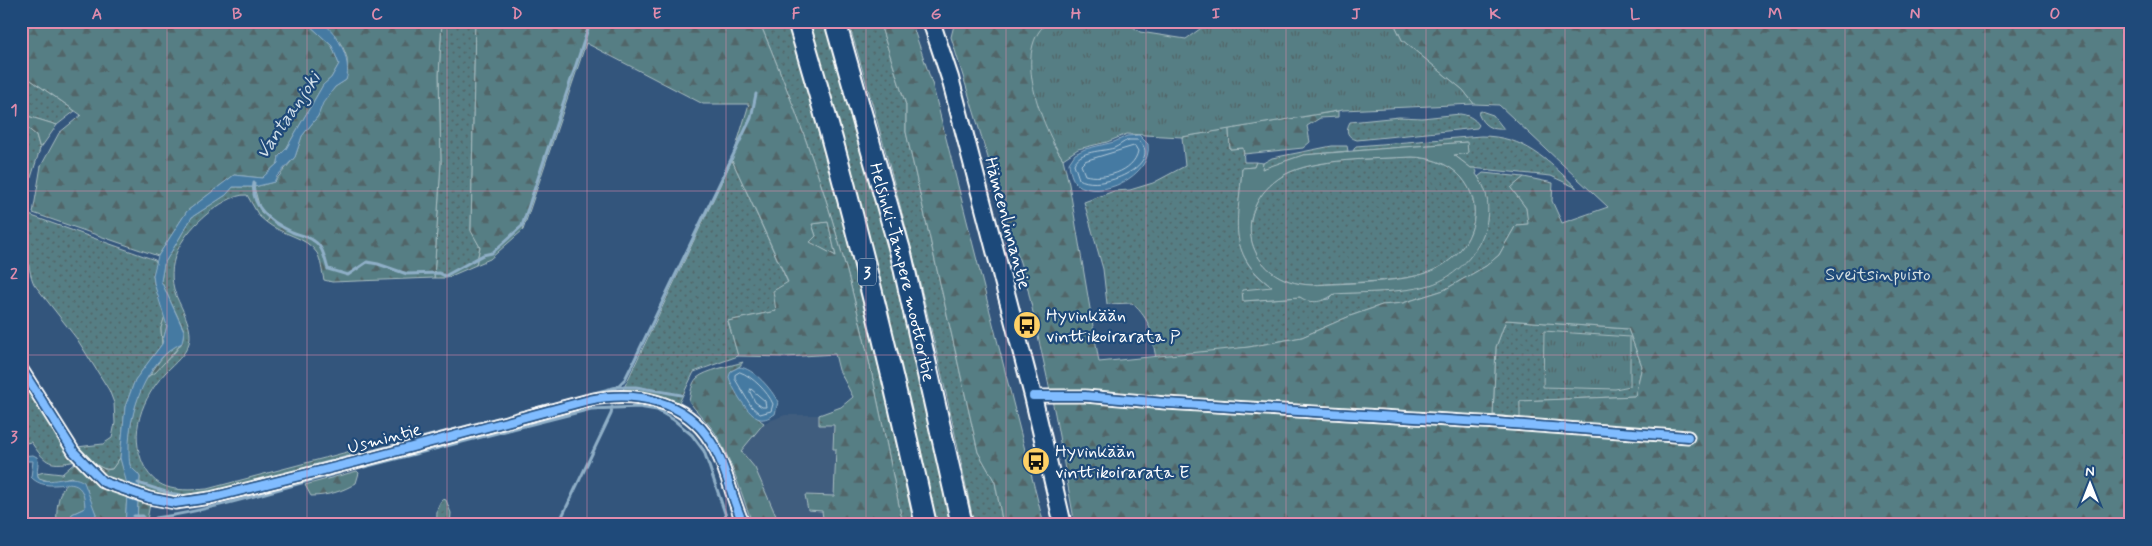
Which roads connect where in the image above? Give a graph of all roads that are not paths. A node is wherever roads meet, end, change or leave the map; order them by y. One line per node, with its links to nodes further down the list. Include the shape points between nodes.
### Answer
1 (798, 21): 8 (highway, Helsinki-Tampere moottoritie / 3, via 867,274)
2 (835, 21): 9 (highway, Helsinki-Tampere moottoritie / 3, via 902,254)
3 (931, 21): 5 (main road, Hämeenlinnantie, via 950,78)
4 (21, 368): 7 (street, Usmintie, via 74,452 103,482 175,503 210,498 588,400 621,396 650,398 674,408 703,431 712,443)
5 (1032, 396): 6 (street, via 1085,396); 10 (main road, Hämeenlinnantie)
6 (1688, 437)
7 (744, 525)
8 (926, 525)
9 (962, 525)
10 (1063, 525)

